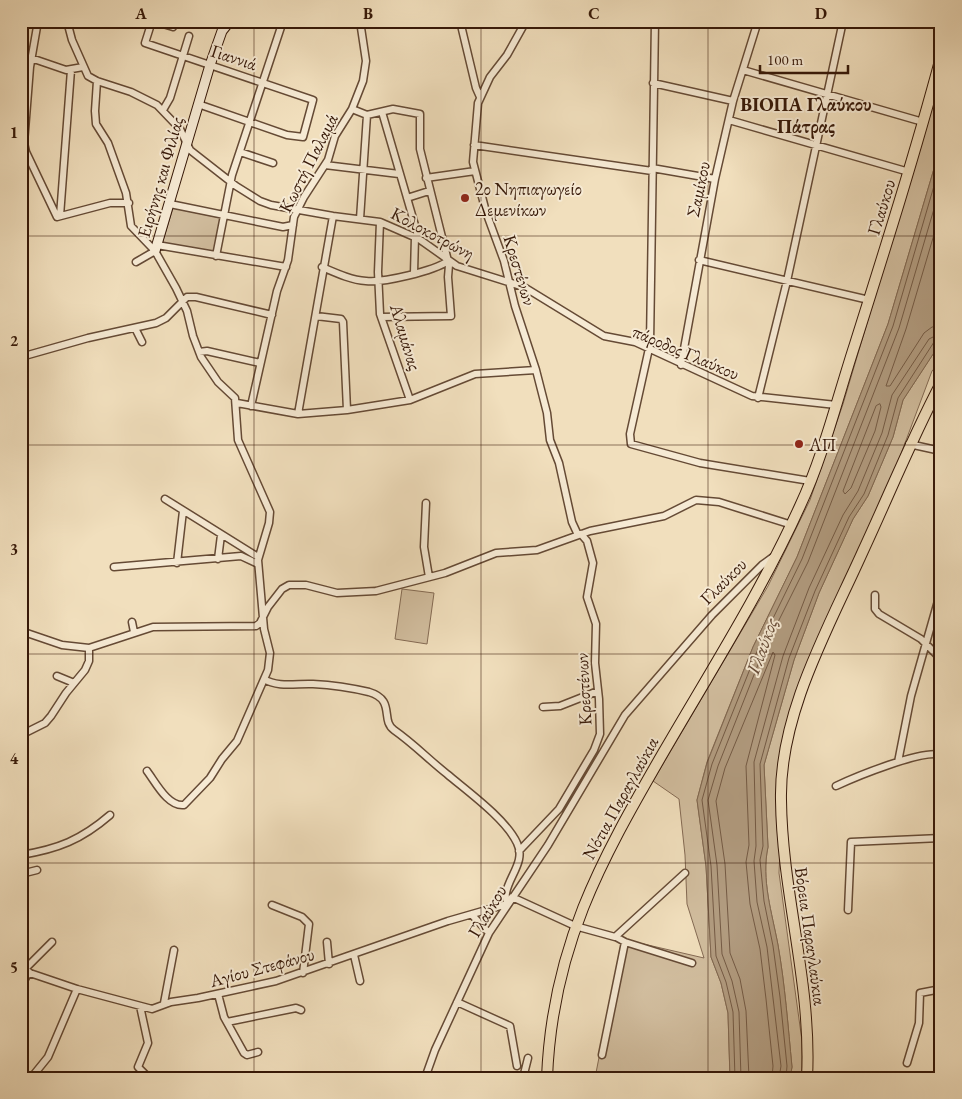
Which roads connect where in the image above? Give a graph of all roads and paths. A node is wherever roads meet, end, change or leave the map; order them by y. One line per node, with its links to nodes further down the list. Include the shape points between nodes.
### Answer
1 (38, 21): 16 (street)
2 (67, 21): 18 (street)
3 (153, 21): 12 (street); 14 (street, Γιαννιά, via 145,43)
4 (230, 21): 17 (street, Ειρήνης και Φιλίας, via 222,31)
5 (283, 21): 22 (street)
6 (360, 21): 28 (street, Κωστή Παλαμά, via 366,66)
7 (460, 21): 25 (street)
8 (526, 21): 25 (street, Κρεστένων)
9 (655, 21): 23 (street)
10 (758, 21): 20 (street, Σαμίκου)
11 (843, 21): 24 (street)
12 (173, 27)
13 (189, 36): 14 (street)
14 (183, 56): 17 (street, Γιαννιά); 29 (street)
15 (941, 57): 34 (main road, Γλαύκου)
16 (32, 58): 19 (street); 56 (street, via 24,147)
17 (210, 66): 22 (street, Γιαννιά); 27 (street, Ειρήνης και Φιλίας)
18 (83, 67): 19 (street); 21 (street, via 87,75)
19 (71, 70): 56 (street)
20 (743, 70): 24 (street); 26 (street, Σαμίκου)
21 (97, 82): 29 (street, Κολοκοτρώνη, via 137,94); 51 (street, via 96,124 108,143)
22 (263, 83): 33 (street); 33 (street, Γιαννιά, via 313,100 303,137 287,135)
23 (653, 83): 26 (street); 42 (street)
24 (827, 94): 34 (street); 37 (street)
25 (480, 97): 36 (street, Κρεστένων)
26 (733, 102): 32 (street, Σαμίκου)
27 (198, 104): 33 (street); 35 (street, Ειρήνης και Φιλίας)
28 (352, 109): 31 (street); 40 (street, Κωστή Παλαμά, via 335,136)
29 (163, 110): 35 (street, Κολοκοτρώνη, via 182,131)
30 (382, 112): 31 (street); 45 (street); 46 (street, via 393,109 420,114 420,146)
31 (367, 115): 41 (street)
32 (729, 120): 37 (street); 47 (street, Σαμίκου)
33 (251, 122): 38 (street)
34 (923, 122): 44 (main road, Γλαύκου)
35 (186, 143): 48 (street, Κολοκοτρώνη, via 192,152); 52 (street, Ειρήνης και Φιλίας)
36 (474, 145): 42 (street); 43 (street, Κρεστένων)
37 (816, 145): 44 (street); 71 (street)
38 (240, 152): 39 (street); 48 (street)
39 (272, 163)
40 (325, 164): 41 (street); 53 (street, Κωστή Παλαμά)
41 (363, 170): 45 (street); 57 (street)
42 (652, 170): 47 (street); 79 (street)
43 (475, 171): 46 (street); 70 (street, Κρεστένων)
44 (909, 172): 72 (main road, Γλαύκου)
45 (399, 174): 50 (street)
46 (426, 178): 49 (street)
47 (715, 179): 63 (street, Σαμίκου)
48 (230, 182): 53 (street, Κολοκοτρώνη, via 264,203); 54 (street)
49 (429, 190): 50 (street); 64 (street)
50 (407, 198): 60 (street)
51 (129, 202): 56 (street, via 110,203); 61 (street, via 131,226)
52 (170, 204): 54 (street); 61 (street, Ειρήνης και Φιλίας)
53 (298, 209): 55 (street, Κολοκοτρώνη); 59 (street, Κωστή Παλαμά)
54 (224, 215): 59 (street, via 283,227); 62 (street)
55 (333, 216): 57 (street, Κολοκοτρώνη); 67 (street)
56 (59, 217)
57 (360, 219): 58 (street, Κολοκοτρώνη)
58 (380, 222): 60 (street, Κολοκοτρώνη); 69 (street, Αλαμάνας)
59 (293, 225): 66 (street, Κωστή Παλαμά)
60 (417, 238): 64 (street, Κολοκοτρώνη); 68 (street)
61 (156, 248): 62 (street); 65 (street); 73 (street, Ειρήνης και Φιλίας)
62 (216, 256): 66 (street)
63 (699, 260): 71 (street); 83 (street, Σαμίκου)
64 (448, 261): 68 (street); 70 (street, Κολοκοτρώνη); 76 (street, via 451,316)
65 (136, 262)
66 (286, 266): 74 (street, Κωστή Παλαμά)
67 (322, 267): 69 (street, via 357,280); 75 (street)
68 (414, 273): 69 (street)
69 (378, 280): 76 (street, Αλαμάνας)
70 (509, 281): 79 (street, πάροδος Γλαύκου, via 530,290 604,336 635,342); 84 (street, Κρεστένων)
71 (787, 281): 72 (street); 86 (street)
72 (869, 300): 89 (main road, Γλαύκου)
73 (182, 301): 74 (street, via 196,297); 77 (street, via 162,320); 80 (street, Ειρήνης και Φιλίας)
74 (272, 315): 82 (street, Κωστή Παλαμά)
75 (316, 316): 91 (street, via 343,322); 92 (street)
76 (381, 318): 87 (street, Αλαμάνας)
77 (135, 328): 78 (street); 81 (street)
78 (142, 342)
79 (649, 350): 83 (street, πάροδος Γλαύκου); 95 (street, via 630,434 631,444 700,463)
80 (199, 352): 82 (street, via 207,351); 88 (street, Ειρήνης και Φιλίας, via 218,382)
81 (21, 357)
82 (260, 364): 90 (street, Κωστή Παλαμά)
83 (681, 365): 86 (street, πάροδος Γλαύκου)
84 (536, 370): 87 (street, via 475,374); 100 (street, Κρεστένων, via 550,440 559,463 572,522)
85 (941, 383): 93 (main road, Βόρεια Παραγλαύκια)
86 (758, 398): 89 (street, πάροδος Γλαύκου)
87 (410, 400): 91 (street)
88 (237, 403): 90 (street); 104 (street, via 238,440 270,512)
89 (836, 405): 95 (main road, Γλαύκου)
90 (251, 406): 92 (street)
91 (347, 410): 92 (street)
92 (298, 414)
93 (910, 444): 94 (street); 173 (main road, Βόρεια Παραγλαύκια, via 823,637 798,702 787,743 780,800 785,874 807,1017)
94 (941, 451)
95 (810, 481): 99 (main road, Γλαύκου)
96 (165, 500): 98 (street)
97 (426, 503): 107 (street, via 424,547)
98 (183, 511): 101 (street); 105 (street)
99 (792, 525): 100 (street, via 699,499 664,516); 102 (main road, Γλαύκου)
100 (580, 534): 107 (street, via 534,550 496,554); 122 (street, Κρεστένων, via 587,540 592,559 593,572 587,598 596,624)
101 (221, 535): 103 (street); 104 (street)
102 (776, 555): 136 (street, Γλαύκου, via 712,616 631,706 548,845); 141 (main road, Νότια Παραγλαύκια, via 624,822 591,886)
103 (218, 559): 104 (street, via 242,556); 105 (street)
104 (258, 561): 110 (street)
105 (177, 563): 106 (street)
106 (114, 567)
107 (429, 577): 110 (street, via 364,592 334,593 306,585 289,585 281,590)
108 (875, 596): 116 (street, via 878,613)
109 (938, 601): 112 (street)
110 (263, 616): 115 (street, via 260,624 253,626 156,627); 120 (street, via 270,656)
111 (132, 622): 115 (street)
112 (932, 622): 113 (street); 116 (street)
113 (941, 624)
114 (21, 630): 117 (street, via 62,644)
115 (134, 632): 117 (street)
116 (924, 643): 118 (street); 126 (street)
117 (89, 648): 121 (street, via 88,664)
118 (941, 659)
119 (57, 676): 121 (street)
120 (264, 679): 127 (street, via 237,741 187,804 174,804); 131 (street, via 273,683 313,684 362,691 379,697 387,708 390,727 480,801 517,841)
121 (74, 683): 124 (street, via 45,723)
122 (598, 691): 123 (street, via 560,706); 131 (street, Κρεστένων, via 600,734 594,750 559,809)
123 (543, 707)
124 (21, 735)
125 (941, 755): 126 (street, via 934,753)
126 (898, 762): 128 (street)
127 (147, 771)
128 (836, 786)
129 (110, 815): 132 (street, via 80,838 46,851)
130 (941, 838): 139 (street, via 851,842)
131 (519, 851): 137 (street, via 519,862 506,892)
132 (21, 855)
133 (37, 870): 135 (street)
134 (685, 873): 143 (street)
135 (21, 874)
136 (512, 897): 137 (street, Γλαύκου); 141 (street)
137 (507, 904): 140 (street, Αγίου Στεφάνου); 142 (street, Γλαύκου)
138 (272, 905): 152 (street, via 309,924)
139 (848, 910)
140 (472, 915): 142 (street); 148 (street, Αγίου Στεφάνου)
141 (575, 926): 143 (street); 172 (main road, Νότια Παραγλαύκια, via 559,985)
142 (488, 933): 158 (street, Γλαύκου)
143 (616, 937): 146 (street)
144 (52, 942): 151 (street)
145 (327, 942): 150 (street)
146 (625, 942): 149 (street); 164 (street)
147 (174, 950): 159 (street)
148 (354, 955): 150 (street, Αγίου Στεφάνου); 153 (street)
149 (692, 963)
150 (329, 964): 152 (street, Αγίου Στεφάνου)
151 (24, 971): 154 (street); 155 (street, Αγίου Στεφάνου)
152 (303, 973): 157 (street, Αγίου Στεφάνου)
153 (360, 981)
154 (21, 986)
155 (77, 989): 160 (street, Αγίου Στεφάνου); 168 (street, via 48,1057)
156 (941, 989): 166 (street, via 920,993 919,1024)
157 (218, 994): 159 (street, Αγίου Στεφάνου); 162 (street)
158 (457, 1002): 167 (street, via 510,1026); 170 (street, Γλαύκου)
159 (164, 1004): 160 (street, Αγίου Στεφάνου, via 152,1009)
160 (140, 1006): 169 (street, via 148,1044 138,1068)
161 (301, 1010): 162 (street, via 296,1008)
162 (227, 1022): 163 (street, via 244,1053)
163 (258, 1052)
164 (602, 1055)
165 (528, 1058): 171 (street)
166 (907, 1063)
167 (517, 1066)
168 (31, 1078)
169 (149, 1078)
170 (425, 1078)
171 (523, 1078)
172 (547, 1078)
173 (807, 1078)

